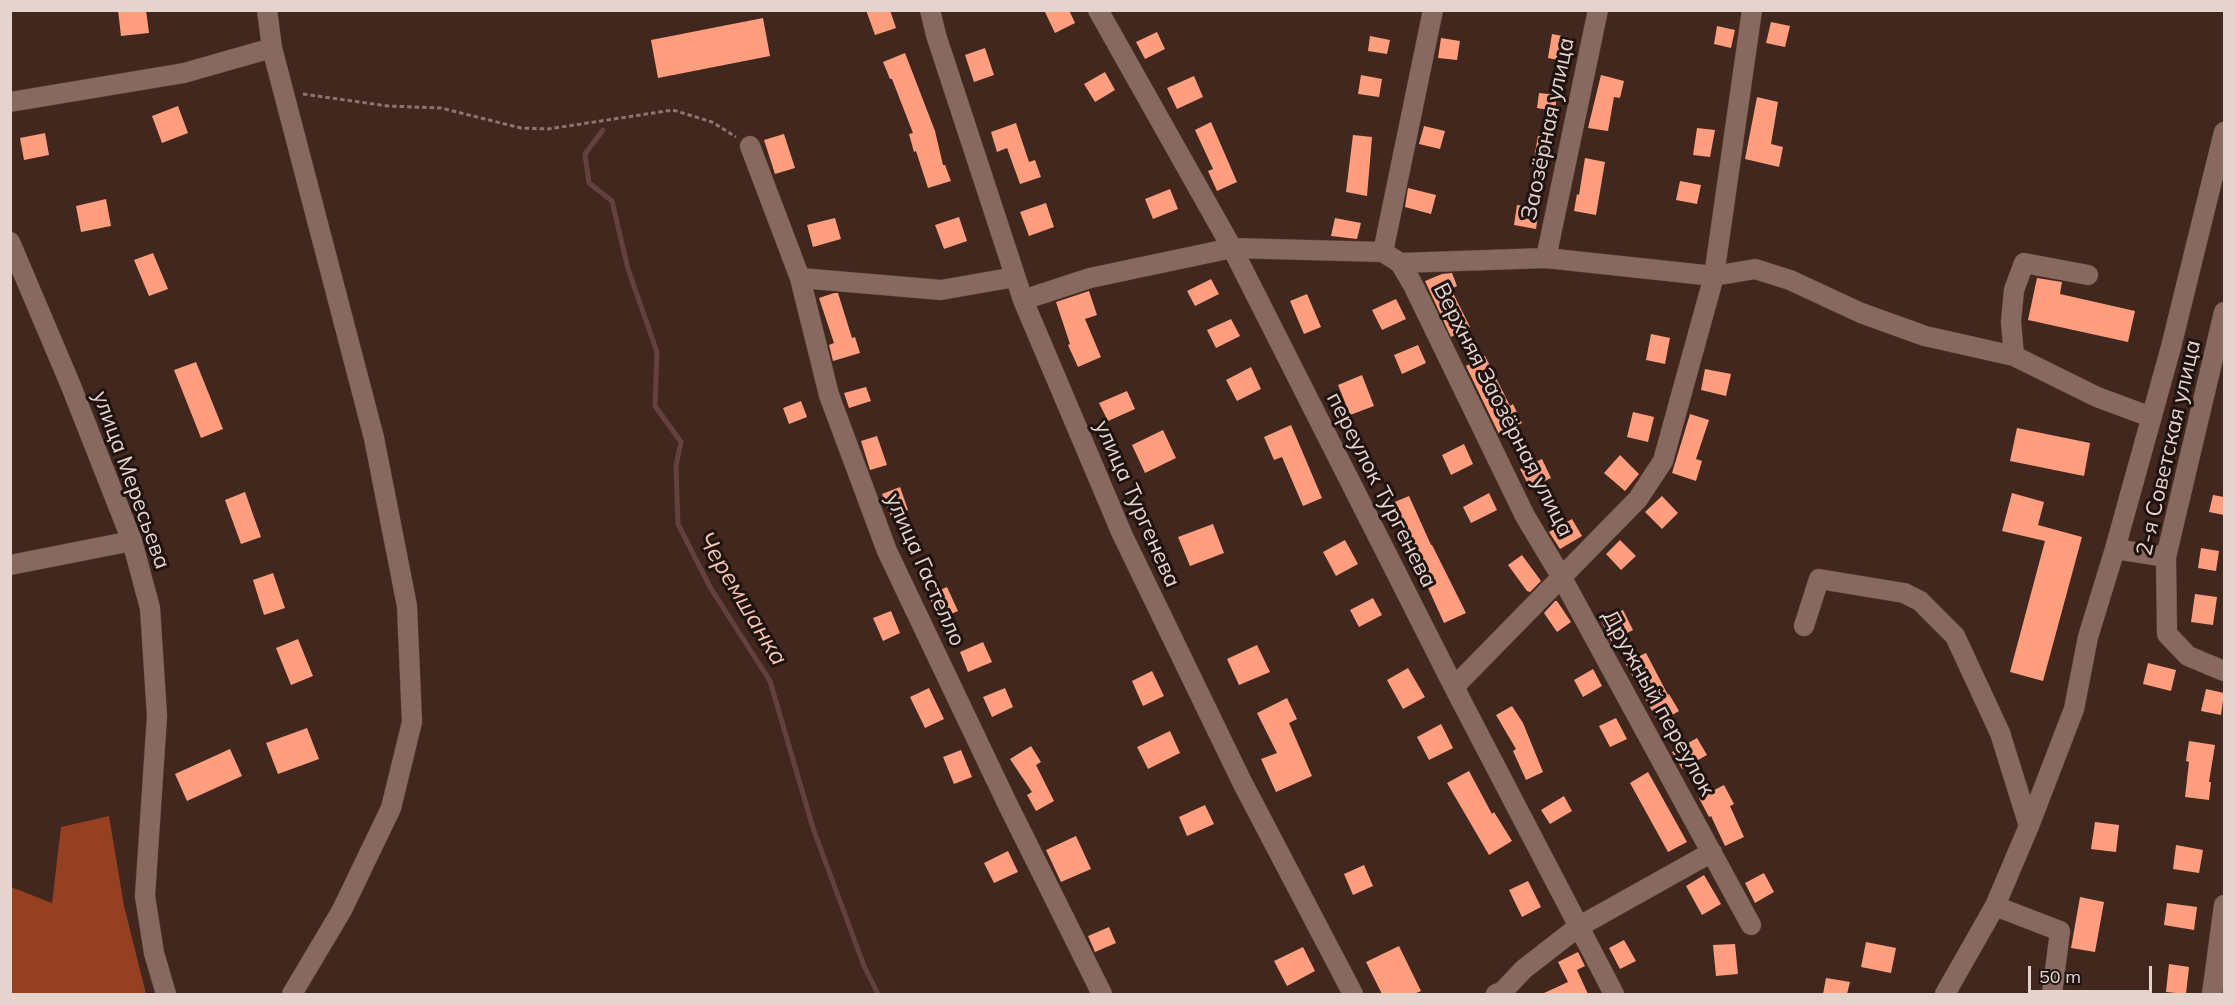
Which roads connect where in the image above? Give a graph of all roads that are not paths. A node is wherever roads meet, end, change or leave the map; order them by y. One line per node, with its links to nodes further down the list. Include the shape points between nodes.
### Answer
1 (267, 10): 7 (street)
2 (930, 10): 18 (street, улица Тургенева)
3 (1098, 10): 12 (street, переулок Тургенева)
4 (1433, 10): 13 (street)
5 (1598, 10): 14 (street, Заозёрная улица)
6 (1752, 10): 16 (street)
7 (272, 48): 8 (street, via 184,73); 39 (street, via 374,438 407,606 412,722 391,808 342,910)
8 (10, 102)
9 (2224, 132): 23 (street)
10 (750, 146): 19 (street, улица Гастелло)
11 (10, 242): 24 (street, улица Мересьева)
12 (1232, 248): 13 (street); 20 (street, via 1090,278); 31 (street, переулок Тургенева)
13 (1383, 252): 15 (street)
14 (1546, 258): 15 (street); 16 (street)
15 (1400, 263): 28 (street, Верхняя Заозёрная улица, via 1525,516)
16 (1714, 276): 22 (street, via 1755,269 1925,336); 28 (street, via 1663,461 1638,499)
17 (2088, 276): 22 (street, via 2024,263 2014,290)
18 (1015, 277): 19 (street, via 941,290); 20 (street, улица Тургенева)
19 (800, 278): 40 (street, улица Гастелло, via 829,395 887,551)
20 (1023, 300): 41 (street, улица Тургенева, via 1127,544 1242,782)
21 (2224, 312): 26 (street, 2-я Советская улица)
22 (2014, 356): 23 (street, via 2097,397)
23 (2151, 417): 25 (street)
24 (132, 542): 27 (street); 38 (street, улица Мересьева, via 150,608 157,716 145,896 154,953)
25 (2115, 549): 26 (street); 32 (street, via 2088,637 2074,709)
26 (2166, 557): 30 (street, 2-я Советская улица, via 2168,634 2188,656)
27 (10, 565)
28 (1562, 578): 31 (street); 33 (street, Дружный переулок)
29 (1804, 626): 32 (street, via 1819,579 1904,593 1920,601 1955,636 2000,733)
30 (2224, 671)
31 (1454, 687): 37 (street, переулок Тургенева)
32 (2029, 826): 35 (street)
33 (1712, 852): 36 (street, Дружный переулок); 37 (street)
34 (2224, 904): 46 (street)
35 (1995, 906): 44 (street); 45 (street, via 2060,931)
36 (1751, 925)
37 (1578, 927): 42 (street); 43 (street, переулок Тургенева)
38 (166, 994)
39 (292, 994)
40 (1102, 994)
41 (1353, 994)
42 (1496, 994)
43 (1614, 994)
44 (1945, 994)
45 (2052, 994)
46 (2212, 994)

